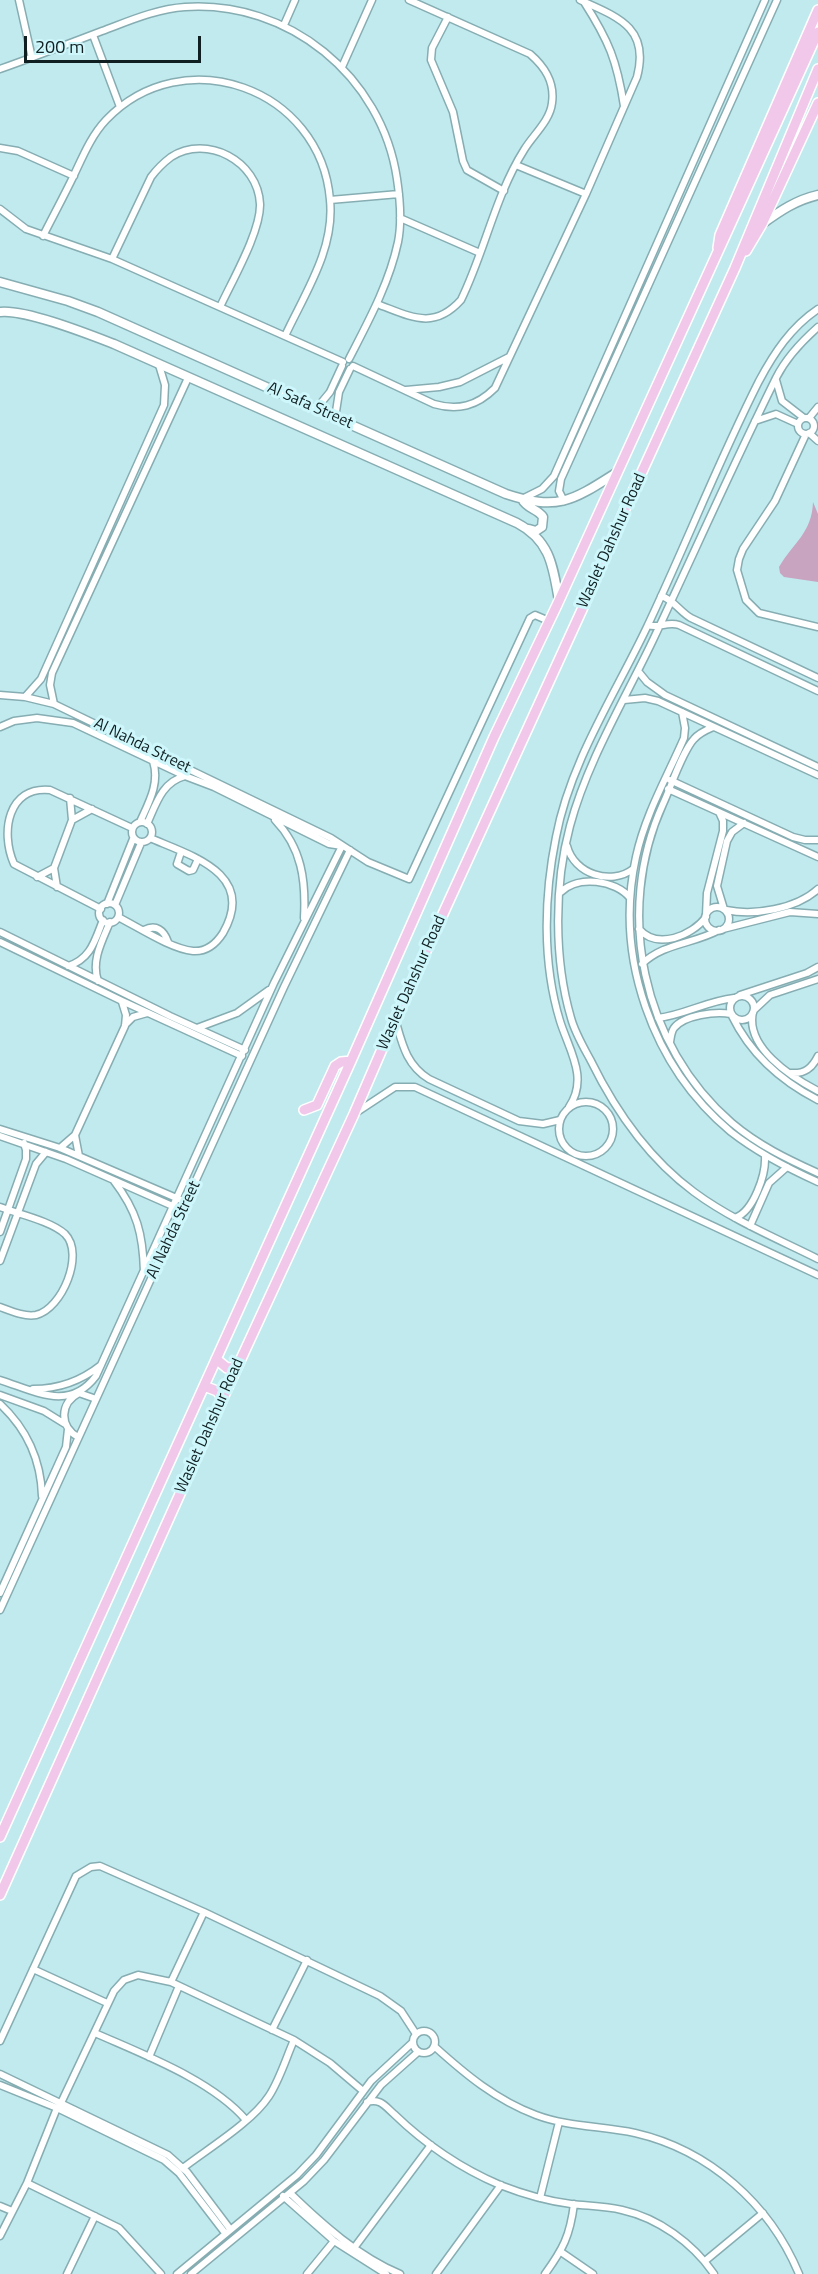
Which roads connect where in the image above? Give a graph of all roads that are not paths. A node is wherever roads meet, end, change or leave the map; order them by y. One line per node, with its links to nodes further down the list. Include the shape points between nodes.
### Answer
1 (19, 0): 14 (street)
2 (294, 0): 11 (street)
3 (372, 0): 15 (street)
4 (409, 0): 10 (street)
5 (765, 0): 64 (street)
6 (777, 0): 65 (street)
7 (582, 1): 20 (street, via 612,50); 20 (street, via 626,24 638,42 638,77)
8 (213, 3): 11 (street); 13 (street, via 152,13)
9 (818, 10): 34 (main road, via 720,235)
10 (448, 17): 22 (street, via 530,54 549,76 552,105); 24 (street, via 430,54 453,112 463,161 467,170)
11 (284, 25): 15 (street)
12 (818, 32): 34 (main road, Waslet Dahshur Road)
13 (93, 35): 14 (street); 19 (street)
14 (32, 58): 16 (street)
15 (342, 67): 25 (street, via 383,129)
16 (0, 69)
17 (818, 69): 36 (main road, Waslet Dahshur Road)
18 (818, 103): 31 (main road)
19 (120, 107): 23 (street, via 93,136); 28 (street, via 159,86 190,80 216,80 256,92 289,114 308,137 322,163)
20 (624, 107): 26 (street)
21 (0, 148): 23 (street, via 18,151)
22 (516, 165): 24 (street); 26 (street)
23 (74, 176): 32 (street)
24 (504, 191): 33 (street)
25 (399, 194): 28 (street); 30 (street)
26 (586, 194): 44 (street)
27 (818, 195): 31 (street, via 785,208)
28 (330, 200): 43 (street, via 329,231 321,261)
29 (0, 209): 32 (street, via 10,219)
30 (400, 218): 33 (street); 38 (street, via 398,242)
31 (762, 224): 36 (main road)
32 (43, 236): 35 (street)
33 (480, 252): 38 (street, via 461,300 442,316 417,319)
34 (717, 256): 66 (main road, Waslet Dahshur Road)
35 (112, 259): 39 (street); 39 (street, via 160,165 186,150 200,148 229,155 251,175 260,203 254,232)
36 (735, 268): 155 (main road, Waslet Dahshur Road)
37 (1, 285): 52 (street, Al Safa Street, via 98,312)
38 (377, 304): 45 (street)
39 (220, 307): 43 (street)
40 (818, 309): 58 (street, via 797,326 774,355)
41 (2, 310): 46 (street, Al Safa Street, via 70,327)
42 (818, 327): 49 (street)
43 (285, 336): 45 (street)
44 (509, 357): 50 (street, via 460,382); 50 (street, via 495,388 474,404 447,408)
45 (345, 362): 47 (street); 52 (street)
46 (159, 365): 48 (street, Al Safa Street); 62 (street, via 165,385 164,405)
47 (352, 368): 50 (street); 53 (street, via 339,392)
48 (188, 378): 63 (street); 69 (street, Al Safa Street)
49 (776, 378): 54 (street, via 782,401); 55 (street)
50 (405, 391)
51 (818, 407): 54 (street)
52 (316, 409): 53 (street, Al Safa Street)
53 (335, 418): 67 (street, Al Safa Street)
54 (807, 418): 56 (street); 57 (street)
55 (755, 421): 56 (street, via 776,414); 60 (street)
56 (798, 424): 59 (street, via 799,430)
57 (816, 427): 59 (street)
58 (735, 432): 60 (street); 72 (street)
59 (807, 434): 61 (street); 78 (street, via 775,501 743,549 737,570 746,600 759,613)
60 (747, 437): 74 (street)
61 (818, 441)
62 (142, 455): 63 (street); 70 (street)
63 (151, 459): 71 (street)
64 (558, 466): 65 (street); 67 (street, via 546,487)
65 (566, 469): 68 (street, via 559,487)
66 (616, 473): 68 (street, Al Safa Street); 73 (main road, Waslet Dahshur Road)
67 (522, 499): 68 (street, Al Safa Street); 69 (street, via 543,517 542,527 536,531)
68 (564, 501)
69 (529, 529): 73 (street, Al Safa Street, via 549,555)
70 (107, 532): 71 (street); 81 (street)
71 (115, 536): 82 (street)
72 (661, 596): 74 (street); 76 (street)
73 (559, 601): 75 (main road, Waslet Dahshur Road)
74 (671, 601): 77 (street); 80 (street, via 691,618)
75 (549, 621): 116 (street, via 535,615 530,618 409,879); 161 (main road, Waslet Dahshur Road)
76 (648, 625): 77 (street); 165 (street, via 584,755 556,837 548,894 548,947 556,1004 578,1075 577,1092)
77 (660, 626): 79 (street); 83 (street, via 679,625)
78 (818, 627)
79 (638, 671): 86 (street); 94 (street, via 664,695)
80 (818, 678)
81 (41, 679): 82 (street); 85 (street)
82 (50, 685): 87 (street)
83 (818, 691)
84 (0, 696): 85 (street, Al Nahda Street)
85 (25, 697): 87 (street, Al Nahda Street)
86 (624, 700): 88 (street, via 651,699); 113 (street, via 581,795)
87 (54, 704): 89 (street, Al Nahda Street)
88 (682, 712): 91 (street); 97 (street, via 685,733)
89 (99, 725): 92 (street); 99 (street, Al Nahda Street)
90 (0, 727): 92 (street, Al Nahda Street, via 26,719 49,718)
91 (713, 727): 95 (street); 98 (street, via 692,741)
92 (95, 732): 93 (street, Al Nahda Street)
93 (153, 761): 96 (street, Al Nahda Street); 107 (street, via 155,786)
94 (818, 767)
95 (818, 775)
96 (185, 776): 99 (street, Al Nahda Street); 107 (street, via 163,789)
97 (666, 778): 98 (street); 100 (street)
98 (674, 782): 101 (street); 112 (street, via 793,837)
99 (215, 785): 105 (street, Al Nahda Street); 115 (street, Al Nahda Street)
100 (662, 786): 101 (street); 121 (street, via 645,824)
101 (670, 790): 104 (street); 136 (street, via 653,827 644,860)
102 (70, 798): 103 (street); 106 (street); 122 (street, via 50,790 37,790 17,799 8,811 2,833 7,854 18,867)
103 (93, 809): 106 (street); 109 (street)
104 (719, 812): 108 (street); 132 (street, via 723,831 707,893)
105 (270, 815): 115 (street, Al Nahda Street, via 329,844); 135 (street, via 288,836 300,860 305,885)
106 (72, 820): 120 (street)
107 (143, 823): 109 (street); 110 (street, via 152,830)
108 (744, 823): 118 (street); 130 (street, via 729,836 717,886)
109 (132, 828): 111 (street)
110 (150, 838): 114 (street); 117 (street)
111 (134, 839): 114 (street); 127 (street)
112 (818, 840)
113 (567, 842): 121 (street, via 576,863 589,873 617,876); 125 (street)
114 (141, 843): 128 (street)
115 (342, 846): 116 (street); 135 (street, Al Nahda Street)
116 (350, 850): 147 (street, Al Nahda Street)
117 (181, 852): 119 (street); 119 (street, via 177,864 189,871)
118 (818, 857)
119 (198, 859): 133 (street, via 217,870 228,886 232,904 216,943 204,950 189,950)
120 (54, 868): 122 (street); 123 (street)
121 (634, 868): 126 (street)
122 (37, 878): 123 (street)
123 (57, 887): 129 (street)
124 (818, 889): 130 (street, via 799,901 758,912)
125 (561, 892): 126 (street, via 585,881 618,888); 166 (street, via 560,955 572,1022)
126 (630, 899): 179 (street, via 636,972 662,1045 701,1103 731,1132)
127 (107, 903): 128 (street); 129 (street)
128 (115, 905): 133 (street)
129 (101, 909): 134 (street)
130 (725, 910): 132 (street, via 712,908); 137 (street, via 729,919)
131 (818, 914): 137 (street, via 784,913)
132 (706, 916): 136 (street, via 691,931 666,939 650,938); 137 (street, via 710,928)
133 (118, 917): 134 (street)
134 (106, 921): 142 (street, via 88,954); 145 (street, via 96,958)
135 (304, 923): 146 (street, Al Nahda Street)
136 (638, 928): 141 (street)
137 (721, 929): 141 (street, via 661,950)
138 (0, 932): 140 (street)
139 (0, 942): 140 (street)
140 (54, 963): 142 (street); 149 (street)
141 (642, 964): 153 (street)
142 (68, 966): 145 (street)
143 (818, 967): 148 (street)
144 (818, 979): 150 (street, via 770,995)
145 (99, 981): 154 (street)
146 (273, 985): 147 (street); 157 (street, via 237,1013); 159 (street, Al Nahda Street)
147 (284, 987): 186 (street, Al Nahda Street)
148 (737, 997): 150 (street, via 751,999); 152 (street, via 729,1006); 153 (street)
149 (122, 1001): 151 (street); 156 (street)
150 (754, 1011): 152 (street, via 746,1020); 162 (street, via 756,1040)
151 (148, 1013): 154 (street); 156 (street, via 133,1017)
152 (732, 1015): 158 (street, via 710,1013 682,1022 673,1030); 164 (street, via 759,1056 789,1083)
153 (658, 1018): 158 (street)
154 (169, 1019): 157 (street); 159 (street)
155 (395, 1019): 168 (main road, Waslet Dahshur Road); 170 (street, via 407,1058 420,1074 519,1121 543,1124)
156 (125, 1026): 173 (street)
157 (197, 1028): 159 (street)
158 (669, 1042): 182 (street, via 697,1085 731,1122 772,1151)
159 (243, 1053): 185 (street, Al Nahda Street)
160 (818, 1056): 162 (street, via 807,1071)
161 (351, 1061): 167 (main road, via 335,1066 317,1105); 200 (main road, Waslet Dahshur Road)
162 (789, 1073): 163 (street)
163 (818, 1091)
164 (818, 1100)
165 (569, 1107): 169 (street, via 591,1102); 170 (street)
166 (618, 1109): 169 (street); 192 (street, via 662,1165)
167 (304, 1110)
168 (354, 1114): 180 (street, via 395,1087 414,1087); 202 (main road, Waslet Dahshur Road)
169 (609, 1114): 180 (street, via 614,1127 608,1146 591,1156)
170 (560, 1120): 180 (street, via 558,1130)
171 (0, 1129): 172 (street)
172 (5, 1135): 174 (street); 175 (street)
173 (75, 1135): 175 (street); 178 (street)
174 (24, 1143): 176 (street); 189 (street, via 26,1160)
175 (60, 1148): 177 (street)
176 (46, 1152): 177 (street); 191 (street, via 36,1164)
177 (67, 1156): 178 (street); 183 (street)
178 (79, 1156): 185 (street)
179 (765, 1156): 181 (street); 192 (street, via 763,1178 745,1213)
180 (572, 1157): 198 (street)
181 (787, 1167): 184 (street); 193 (street, via 769,1183)
182 (818, 1173)
183 (114, 1180): 187 (street); 197 (street, via 139,1224)
184 (818, 1182)
185 (178, 1199): 186 (street); 187 (street, Al Nahda Street)
186 (187, 1202): 190 (street, Al Nahda Street)
187 (174, 1206): 190 (street); 197 (street, Al Nahda Street)
188 (0, 1207): 189 (street)
189 (8, 1210): 191 (street); 194 (street)
190 (184, 1210): 209 (street, Al Nahda Street)
191 (18, 1214): 196 (street); 199 (street, via 64,1233 72,1245 74,1259 59,1298 50,1309 31,1315)
192 (735, 1218): 193 (street)
193 (750, 1226): 195 (street)
194 (0, 1232)
195 (818, 1259)
196 (0, 1262)
197 (144, 1274): 201 (street, Al Nahda Street)
198 (818, 1275)
199 (0, 1306)
200 (216, 1359): 202 (main road, via 227,1368); 204 (main road, Waslet Dahshur Road)
201 (103, 1362): 205 (street, via 68,1384); 206 (street, Al Nahda Street, via 92,1383)
202 (237, 1367): 208 (main road, Waslet Dahshur Road)
203 (0, 1380): 205 (street)
204 (204, 1386): 208 (main road); 216 (main road, Waslet Dahshur Road)
205 (27, 1389): 206 (street, via 52,1396)
206 (79, 1393): 209 (street); 211 (street, Al Nahda Street, via 66,1404)
207 (0, 1395): 211 (street, via 44,1411)
208 (223, 1398): 217 (main road, Waslet Dahshur Road)
209 (96, 1399): 212 (street, Al Nahda Street)
210 (0, 1404): 213 (street, via 31,1446)
211 (66, 1426): 212 (street); 213 (street, Al Nahda Street, via 66,1447)
212 (78, 1437): 213 (street, Al Nahda Street)
213 (45, 1502): 214 (street, Al Nahda Street); 215 (street, Al Nahda Street)
214 (0, 1593)
215 (0, 1610)
216 (0, 1837)
217 (0, 1895)
218 (204, 1912): 219 (street); 220 (street, via 109,1868 82,1870); 221 (street)
219 (307, 1960): 224 (street); 226 (street, via 391,2002 405,2015)
220 (33, 1970): 223 (street); 228 (street)
221 (171, 1982): 222 (street); 223 (street, via 145,1975 130,1977 118,1985)
222 (179, 1986): 224 (street); 232 (street)
223 (107, 2003): 225 (street)
224 (272, 2030): 227 (street)
225 (95, 2033): 232 (street); 239 (street)
226 (416, 2034): 229 (street); 230 (street, via 428,2032)
227 (294, 2040): 236 (street); 240 (street, via 269,2096)
228 (0, 2041)
229 (412, 2043): 231 (street); 236 (street)
230 (434, 2046): 231 (street, via 428,2053); 241 (street, via 494,2094)
231 (418, 2052): 235 (street)
232 (149, 2057): 240 (street, via 219,2095)
233 (0, 2074): 239 (street)
234 (0, 2085): 239 (street)
235 (381, 2085): 237 (street); 238 (street)
236 (363, 2091): 246 (street, via 316,2155)
237 (367, 2102): 238 (street); 247 (street, via 324,2160)
238 (382, 2103): 242 (street)
239 (59, 2106): 243 (street, via 159,2150); 244 (street); 254 (street, via 164,2160)
240 (246, 2120): 243 (street)
241 (559, 2122): 248 (street); 252 (street, via 635,2133 682,2150 723,2175)
242 (431, 2145): 245 (street); 257 (street)
243 (183, 2168): 254 (street)
244 (27, 2183): 251 (street); 253 (street)
245 (501, 2185): 248 (street); 267 (street)
246 (279, 2191): 247 (street); 254 (street)
247 (288, 2196): 256 (street); 257 (street); 263 (street)
248 (540, 2198): 249 (street)
249 (573, 2204): 258 (street, via 569,2234); 259 (street, via 613,2208 641,2216 667,2229)
250 (0, 2206): 251 (street)
251 (12, 2211): 255 (street)
252 (763, 2212): 259 (street); 271 (street)
253 (95, 2216): 260 (street); 261 (street, via 123,2231)
254 (228, 2231): 262 (street)
255 (0, 2236)
256 (334, 2241): 264 (street); 265 (street)
257 (354, 2248): 266 (street)
258 (561, 2252): 268 (street); 269 (street)
259 (705, 2261): 270 (street)
260 (67, 2274)
261 (161, 2274)
262 (177, 2274)
263 (191, 2274)
264 (307, 2274)
265 (386, 2274)
266 (400, 2274)
267 (436, 2274)
268 (545, 2274)
269 (593, 2274)
270 (714, 2274)
271 (799, 2274)

